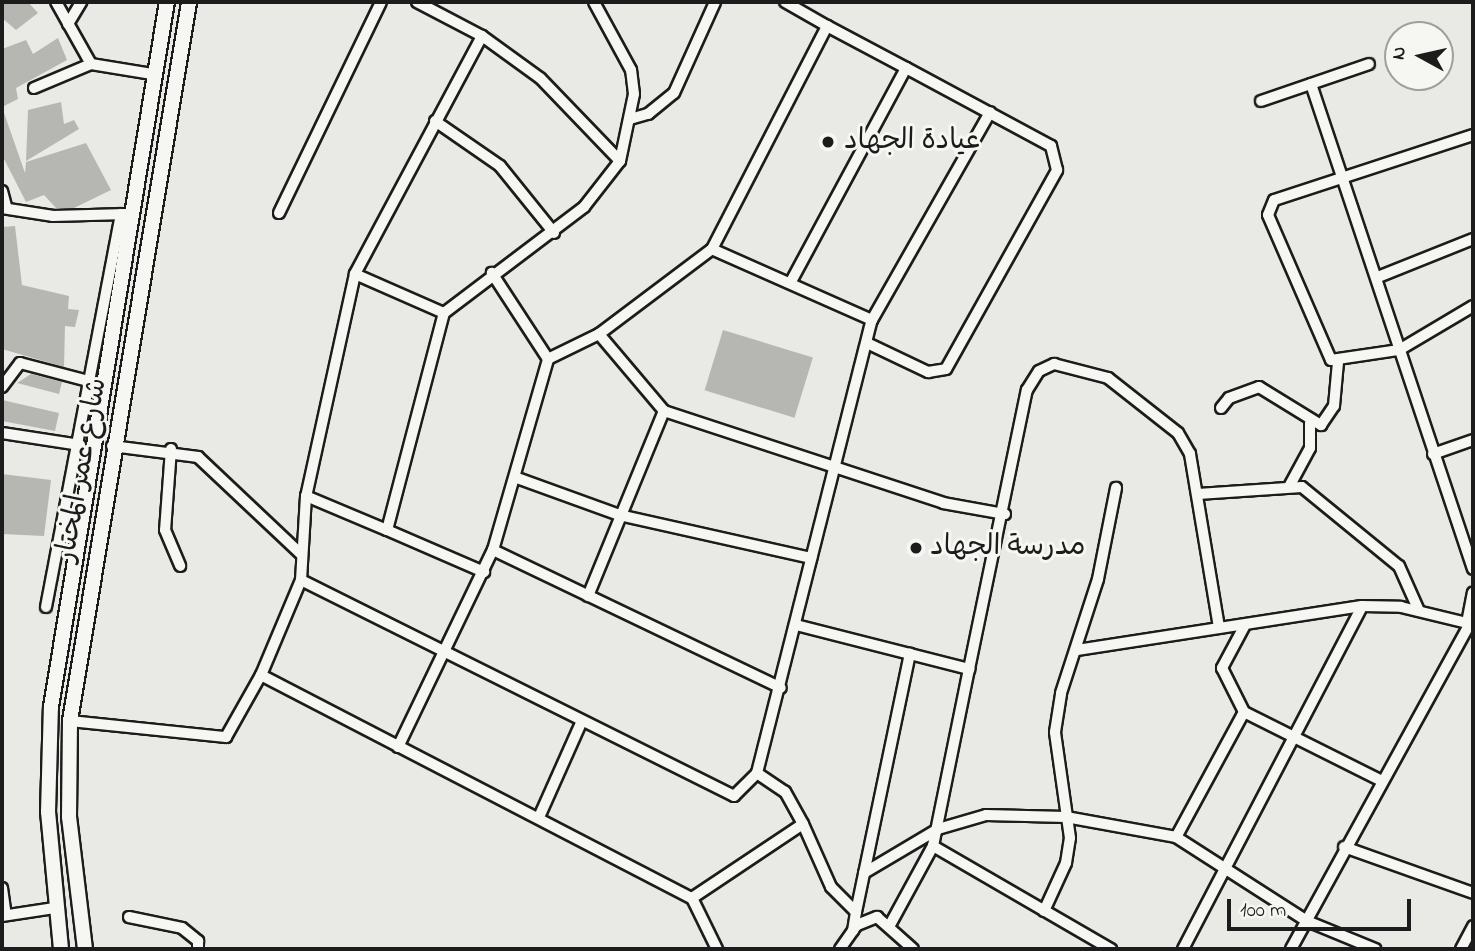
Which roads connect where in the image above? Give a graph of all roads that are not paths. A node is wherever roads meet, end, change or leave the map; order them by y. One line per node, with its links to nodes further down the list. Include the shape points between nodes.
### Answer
1 (56, 2): 10 (street)
2 (81, 2): 10 (street)
3 (167, 2): 16 (street, شارع عمر المختار)
4 (189, 2): 47 (street, شارع عمر المختار)
5 (381, 2): 28 (street)
6 (418, 2): 12 (street)
7 (715, 2): 21 (street, via 674,93 648,114)
8 (785, 2): 11 (street)
9 (600, 3): 21 (street, via 631,70)
10 (68, 24): 13 (street)
11 (827, 26): 15 (street); 32 (street)
12 (482, 36): 22 (street); 24 (street, via 540,78)
13 (91, 64): 16 (street); 18 (street)
14 (1369, 64): 17 (street)
15 (906, 68): 20 (street); 36 (street)
16 (152, 74): 29 (street, شارع عمر المختار)
17 (1311, 84): 19 (street); 25 (street)
18 (34, 88)
19 (1261, 101)
20 (990, 112): 39 (street); 41 (street, via 1051,146 1058,158 1052,187 946,369 929,372)
21 (630, 119): 24 (street)
22 (435, 121): 30 (street, via 500,166); 34 (street)
23 (1473, 135): 25 (street)
24 (620, 161): 30 (street, via 584,207)
25 (1343, 176): 35 (street); 44 (street, via 1274,200 1268,215 1323,354)
26 (2, 191): 27 (street)
27 (4, 207): 29 (street, via 53,216)
28 (279, 213)
29 (125, 214): 45 (street, شارع عمر المختار)
30 (554, 233): 33 (street)
31 (1473, 239): 35 (street)
32 (712, 249): 36 (street); 40 (street)
33 (492, 273): 38 (street); 43 (street)
34 (355, 274): 38 (street); 62 (street)
35 (1378, 277): 42 (street)
36 (790, 283): 39 (street)
37 (1473, 306): 42 (street)
38 (444, 313): 65 (street)
39 (872, 320): 41 (street)
40 (599, 334): 43 (street); 49 (street)
41 (867, 343): 57 (street)
42 (1399, 349): 44 (street); 56 (street)
43 (548, 359): 58 (street)
44 (1338, 362): 50 (street, via 1329,419)
45 (96, 383): 46 (street, via 20,363); 47 (street); 53 (street); 107 (street, شارع عمر المختار, via 51,708)
46 (2, 387)
47 (121, 388): 54 (street, شارع عمر المختار)
48 (1221, 408): 50 (street, via 1229,398 1259,387)
49 (664, 411): 57 (street); 64 (street)
50 (1310, 423): 59 (street, via 1310,447)
51 (2, 433): 53 (street)
52 (1473, 440): 56 (street)
53 (80, 445): 75 (street)
54 (111, 446): 55 (street); 89 (street, شارع عمر المختار)
55 (171, 449): 67 (street, via 211,465); 69 (street, via 164,530)
56 (1433, 454): 70 (street)
57 (836, 467): 63 (street, via 943,503); 68 (street)
58 (517, 478): 64 (street); 66 (street)
59 (1290, 485): 61 (street); 77 (street, via 1312,493 1399,566)
60 (1116, 488): 82 (street)
61 (1198, 494): 63 (street, via 1178,433 1108,378 1055,364 1039,371 1027,390); 81 (street)
62 (306, 496): 65 (street); 67 (street)
63 (1005, 514): 85 (street)
64 (619, 515): 68 (street); 74 (street)
65 (387, 530): 71 (street)
66 (493, 550): 71 (street); 74 (street)
67 (302, 555): 72 (street)
68 (811, 558): 79 (street)
69 (180, 566)
70 (1473, 569)
71 (484, 572): 83 (street)
72 (301, 580): 83 (street); 86 (street)
73 (1473, 593): 78 (street)
74 (588, 596): 87 (street)
75 (46, 607)
76 (1362, 607): 77 (street); 80 (street); 91 (street)
77 (1419, 611): 78 (street)
78 (1470, 624): 94 (street)
79 (796, 625): 84 (street); 87 (street)
80 (1245, 625): 81 (street); 88 (street, via 1222,668)
81 (1219, 628): 82 (street)
82 (1077, 650): 96 (street, via 1055,732)
83 (442, 654): 90 (street); 92 (street)
84 (910, 654): 85 (street); 103 (street)
85 (970, 669): 98 (street)
86 (261, 675): 89 (street, via 226,737); 92 (street)
87 (782, 688): 93 (street)
88 (1244, 712): 91 (street); 99 (street)
89 (70, 721): 117 (street, شارع عمر المختار, via 69,817)
90 (581, 723): 93 (street, via 734,796); 95 (street)
91 (1293, 733): 94 (street); 102 (street)
92 (398, 747): 95 (street)
93 (757, 774): 97 (street, via 785,792)
94 (1380, 779): 101 (street)
95 (540, 815): 106 (street)
96 (1066, 817): 98 (street, via 1020,811); 99 (street); 108 (street, via 1066,863)
97 (803, 824): 106 (street); 109 (street, via 831,887)
98 (938, 830): 100 (street); 103 (street)
99 (1176, 838): 102 (street)
100 (933, 846): 108 (street); 113 (street)
101 (1344, 848): 105 (street); 112 (street)
102 (1226, 872): 112 (street); 123 (street)
103 (864, 873): 109 (street)
104 (2, 888): 110 (street)
105 (1473, 893)
106 (692, 898): 119 (street)
107 (54, 908): 110 (street); 116 (street, شارع عمر المختار)
108 (1044, 911): 122 (street)
109 (856, 912): 115 (street)
110 (4, 915)
111 (130, 917): 118 (street, via 182,928 198,941)
112 (1307, 921): 124 (street); 125 (street)
113 (891, 923): 115 (street, via 870,917); 121 (street)
114 (1473, 926): 126 (street)
115 (853, 931): 120 (street)
116 (61, 949)
117 (85, 949)
118 (198, 949)
119 (718, 949)
120 (840, 949)
121 (914, 949)
122 (1111, 949)
123 (1183, 949)
124 (1292, 949)
125 (1375, 949)
126 (1461, 949)

